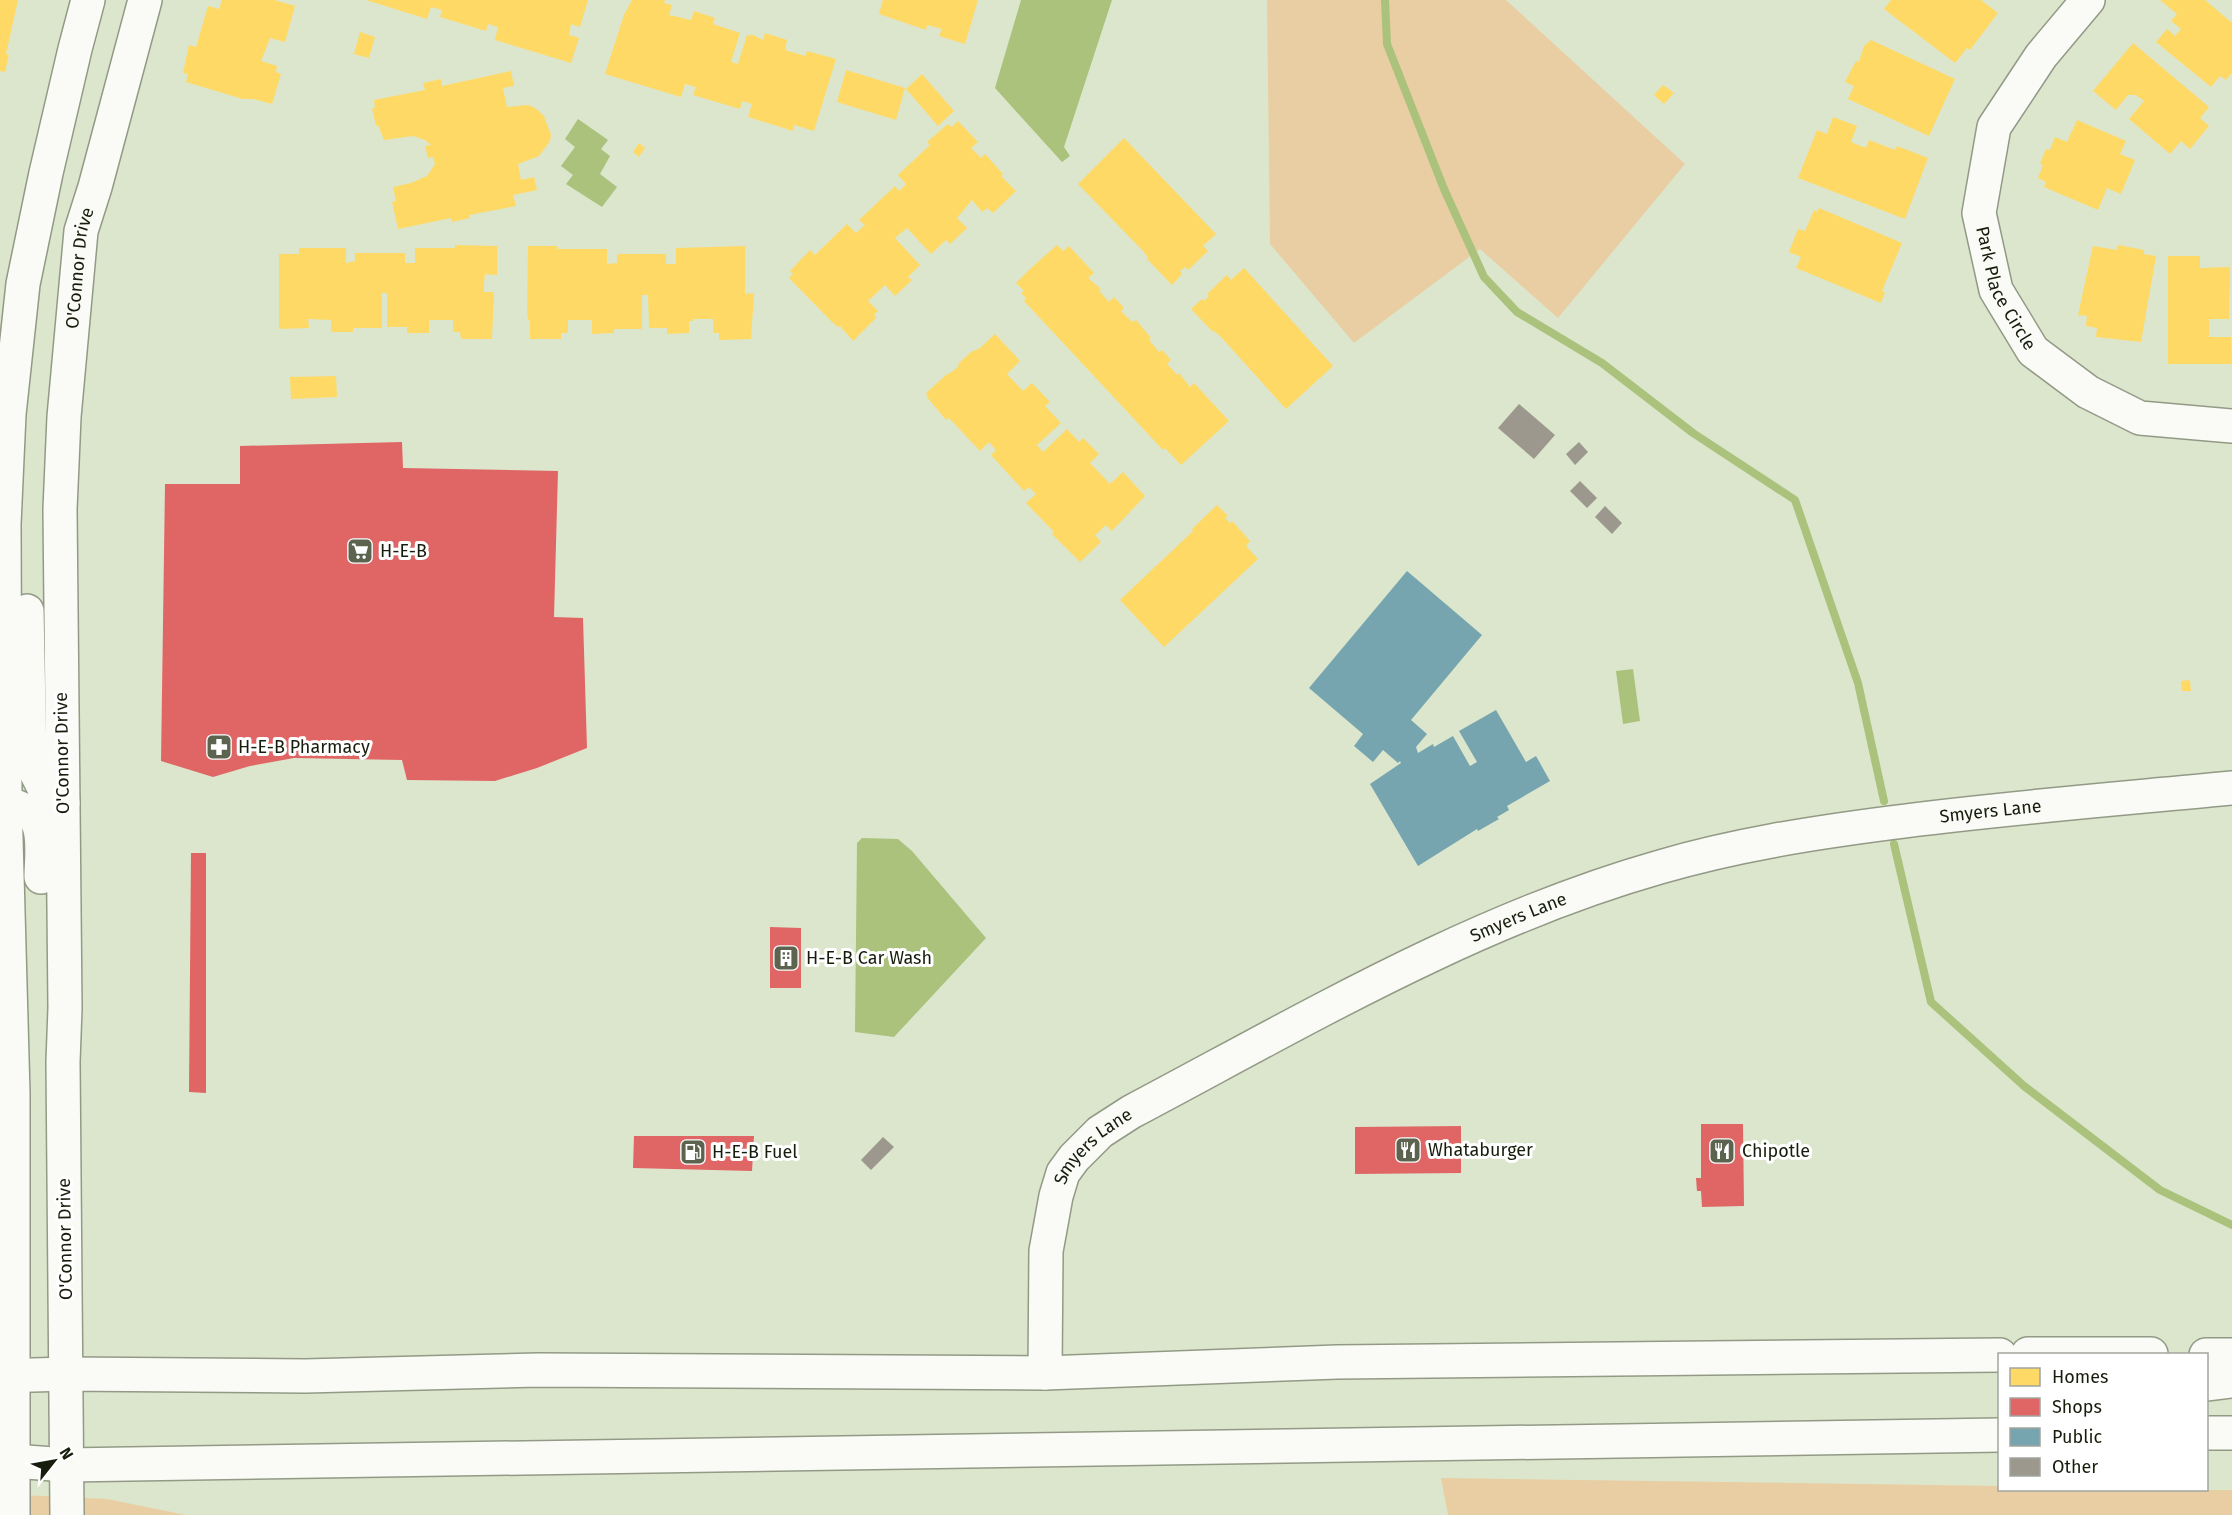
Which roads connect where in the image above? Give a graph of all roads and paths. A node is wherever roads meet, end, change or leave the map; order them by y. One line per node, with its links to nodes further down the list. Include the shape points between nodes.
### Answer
1 (88, 0): 5 (main road, via 23,284)
2 (145, 0): 8 (main road, O'Connor Drive, via 81,231 60,509)
3 (2088, 0): 4 (main road, Park Place Circle, via 2041,56 1994,127 1979,213 1996,290 2033,351 2088,392 2140,418)
4 (2232, 426)
5 (8, 440): 7 (main road, via 4,524); 8 (main road, via 26,538 30,760 46,792)
6 (2232, 788): 13 (main road, Smyers Lane, via 1944,815 1818,832 1724,851 1609,882 1522,915 1399,970 1131,1112 1100,1132 1074,1158 1063,1173 1056,1196 1046,1251)
7 (5, 802): 9 (main road, via 36,820 41,838 42,927); 15 (main road, via 13,1094)
8 (63, 803): 9 (main road, O'Connor Drive)
9 (65, 1008): 14 (main road, O'Connor Drive)
10 (1998, 1355): 13 (main road, via 1337,1362)
11 (2208, 1355): 12 (main road)
12 (2232, 1355)
13 (1045, 1373): 14 (main road, via 538,1370 305,1376)
14 (66, 1374): 15 (main road); 22 (main road, O'Connor Drive)
15 (7, 1377): 21 (main road)
16 (2232, 1381): 17 (main road)
17 (2208, 1384)
18 (2208, 1433): 19 (main road)
19 (2232, 1433)
20 (1998, 1435): 22 (main road)
21 (6, 1461): 22 (main road); 23 (main road)
22 (66, 1465): 24 (main road, O'Connor Drive)
23 (13, 1515)
24 (67, 1515)

